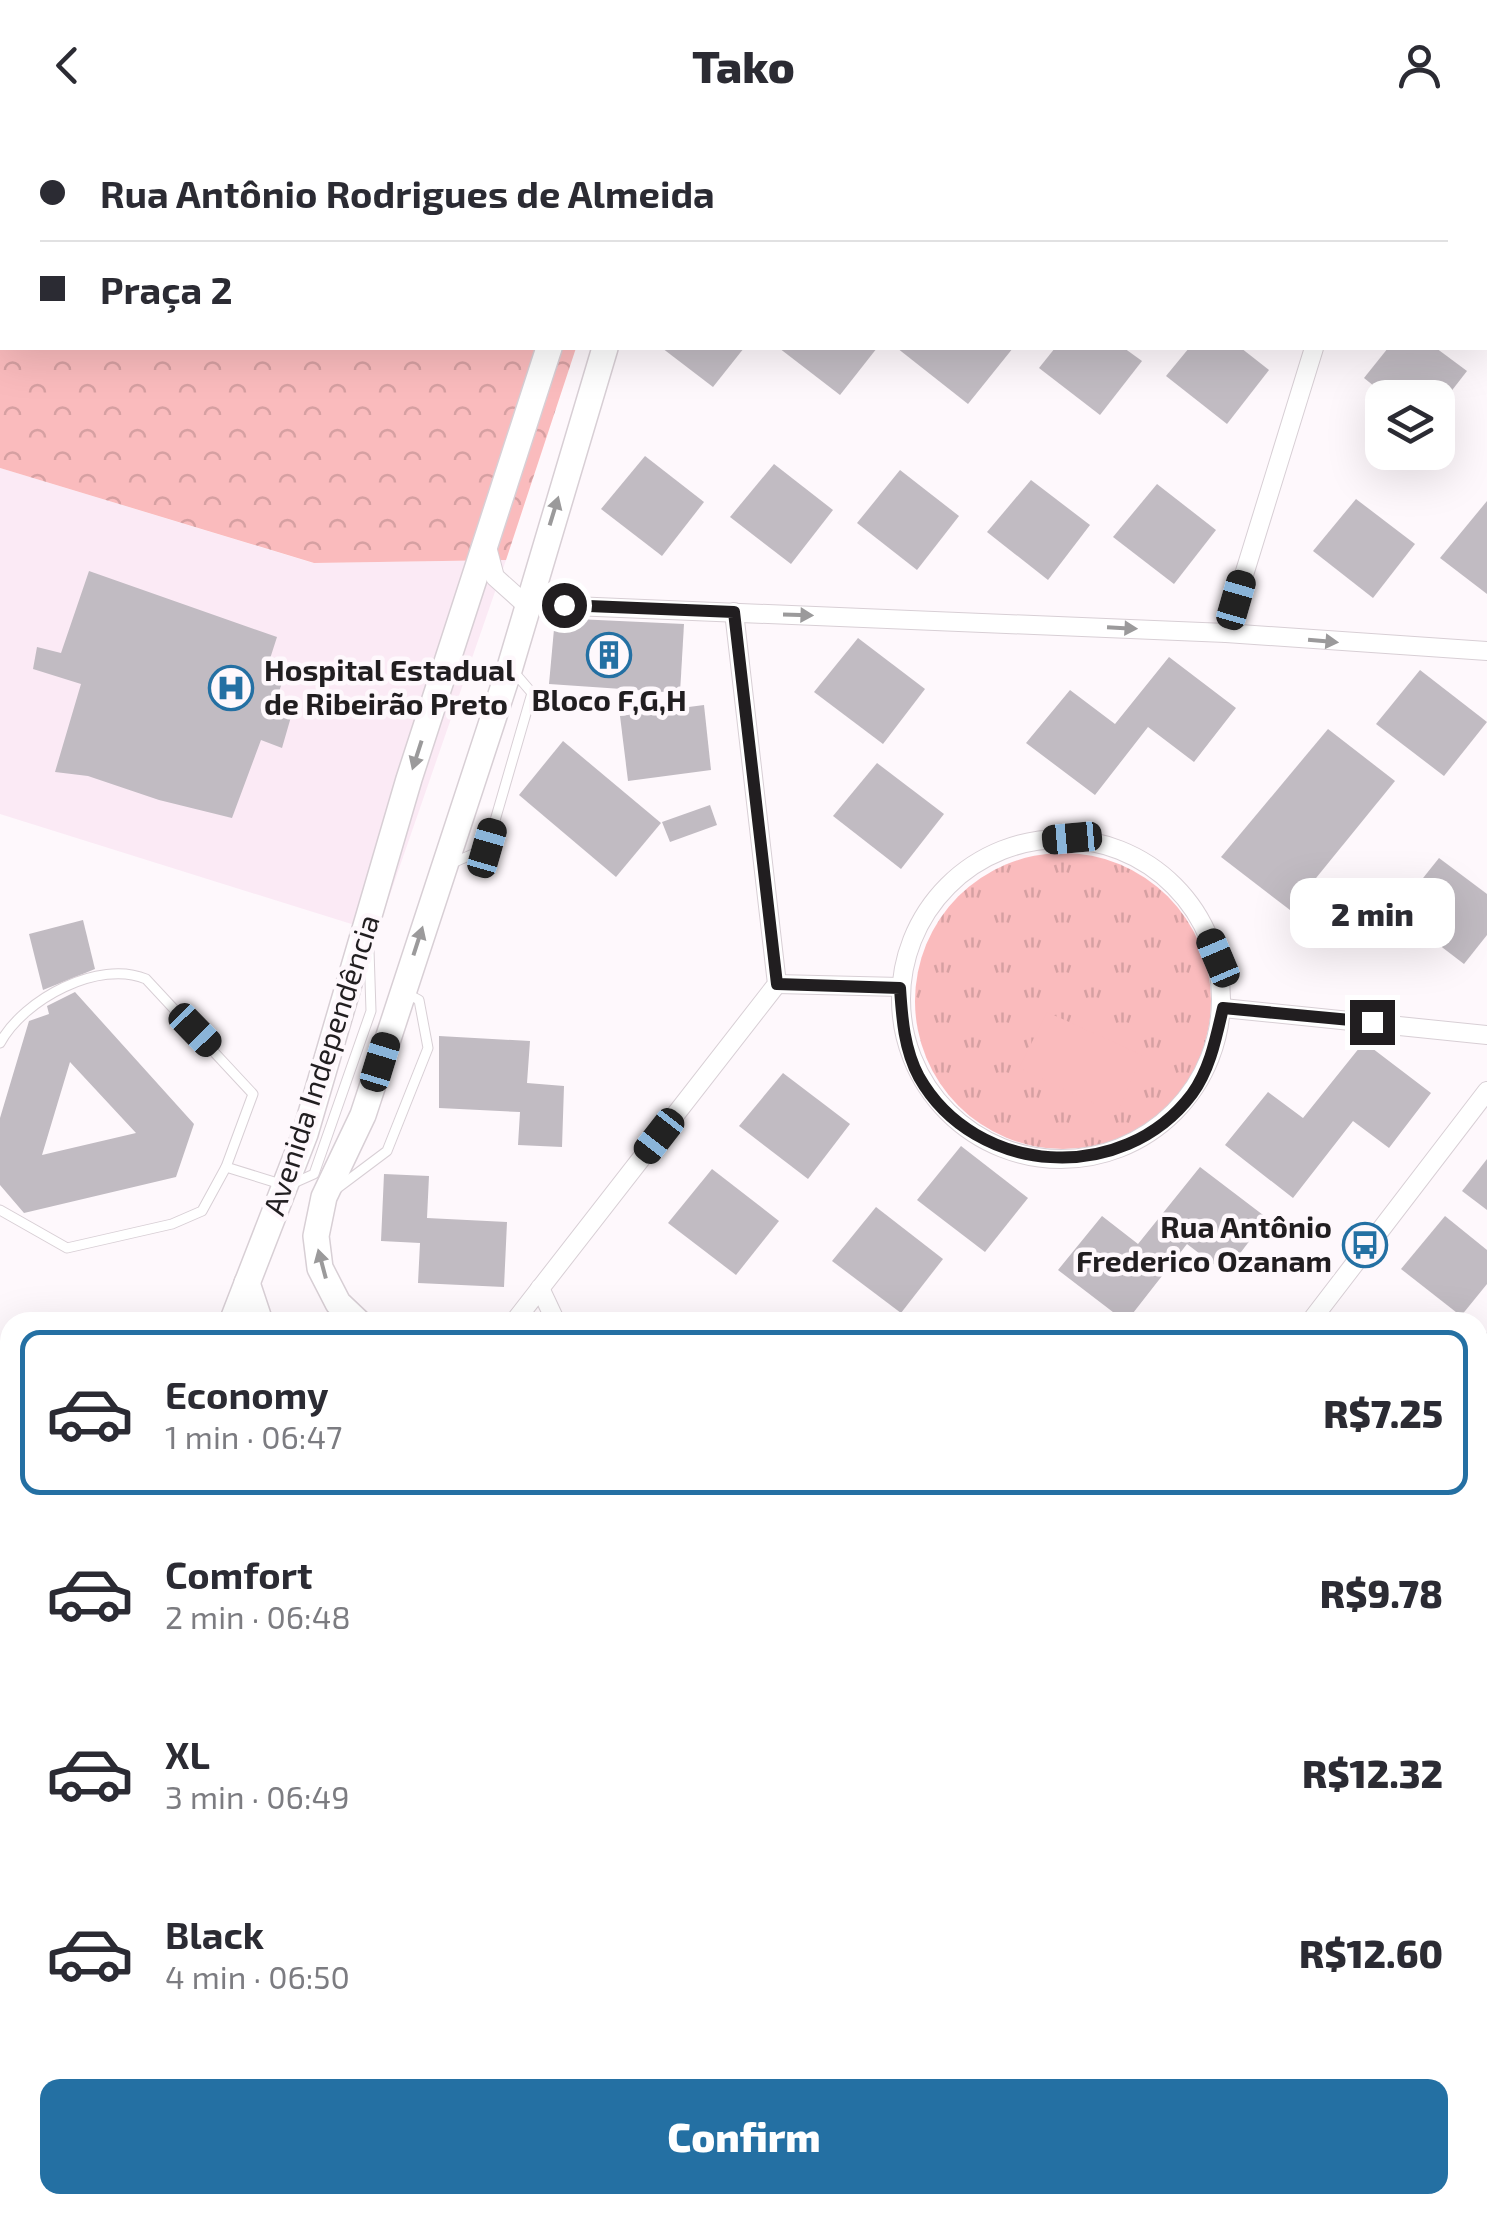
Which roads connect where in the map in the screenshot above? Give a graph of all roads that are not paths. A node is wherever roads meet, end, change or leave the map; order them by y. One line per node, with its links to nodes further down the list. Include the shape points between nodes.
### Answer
1 (548, 350): 4 (main road, Avenida Independência)
2 (604, 350): 5 (main road, Avenida Independência, one-way to 2)
3 (1313, 350): 7 (street)
4 (486, 542): 5 (street, via 495,578); 19 (main road, Avenida Independência, one-way to 19)
5 (525, 604): 6 (street); 9 (main road, Avenida Independência)
6 (734, 612): 7 (street, one-way to 7); 11 (street)
7 (1226, 632): 8 (street, one-way to 8)
8 (1487, 651)
9 (510, 668): 10 (main road, Avenida Independência); 10 (lane, via 532,693 487,848)
10 (442, 867): 13 (main road, Avenida Independência, one-way to 10)
11 (777, 984): 12 (street); 23 (street)
12 (900, 988): 14 (street, via 911,938 938,895 976,862 1022,842 1072,838 1122,849 1165,874 1198,912 1212,943); 14 (street, via 908,1048 946,1113 1012,1151 1073,1160 1132,1142 1159,1127 1192,1094 1213,1054)
13 (402, 990): 20 (main road, Avenida Independência, via 363,1115); 20 (lane, via 419,1000 428,1048 388,1151)
14 (1223, 1008): 15 (street)
15 (1487, 1035)
16 (0, 1042): 18 (lane, via 34,1004 54,993 113,973 146,979 253,1094)
17 (1487, 1091): 29 (street)
18 (226, 1167): 19 (lane); 21 (lane, via 202,1211 67,1248)
19 (287, 1186): 22 (main road, Avenida Independência)
20 (324, 1196): 26 (main road, Avenida Independência, one-way to 20, via 320,1268 316,1236)
21 (0, 1210)
22 (248, 1283): 24 (main road, Avenida Independência); 25 (main road)
23 (540, 1288): 27 (street); 28 (street)
24 (236, 1312)
25 (257, 1312)
26 (347, 1312)
27 (522, 1312)
28 (551, 1312)
29 (1320, 1312)

